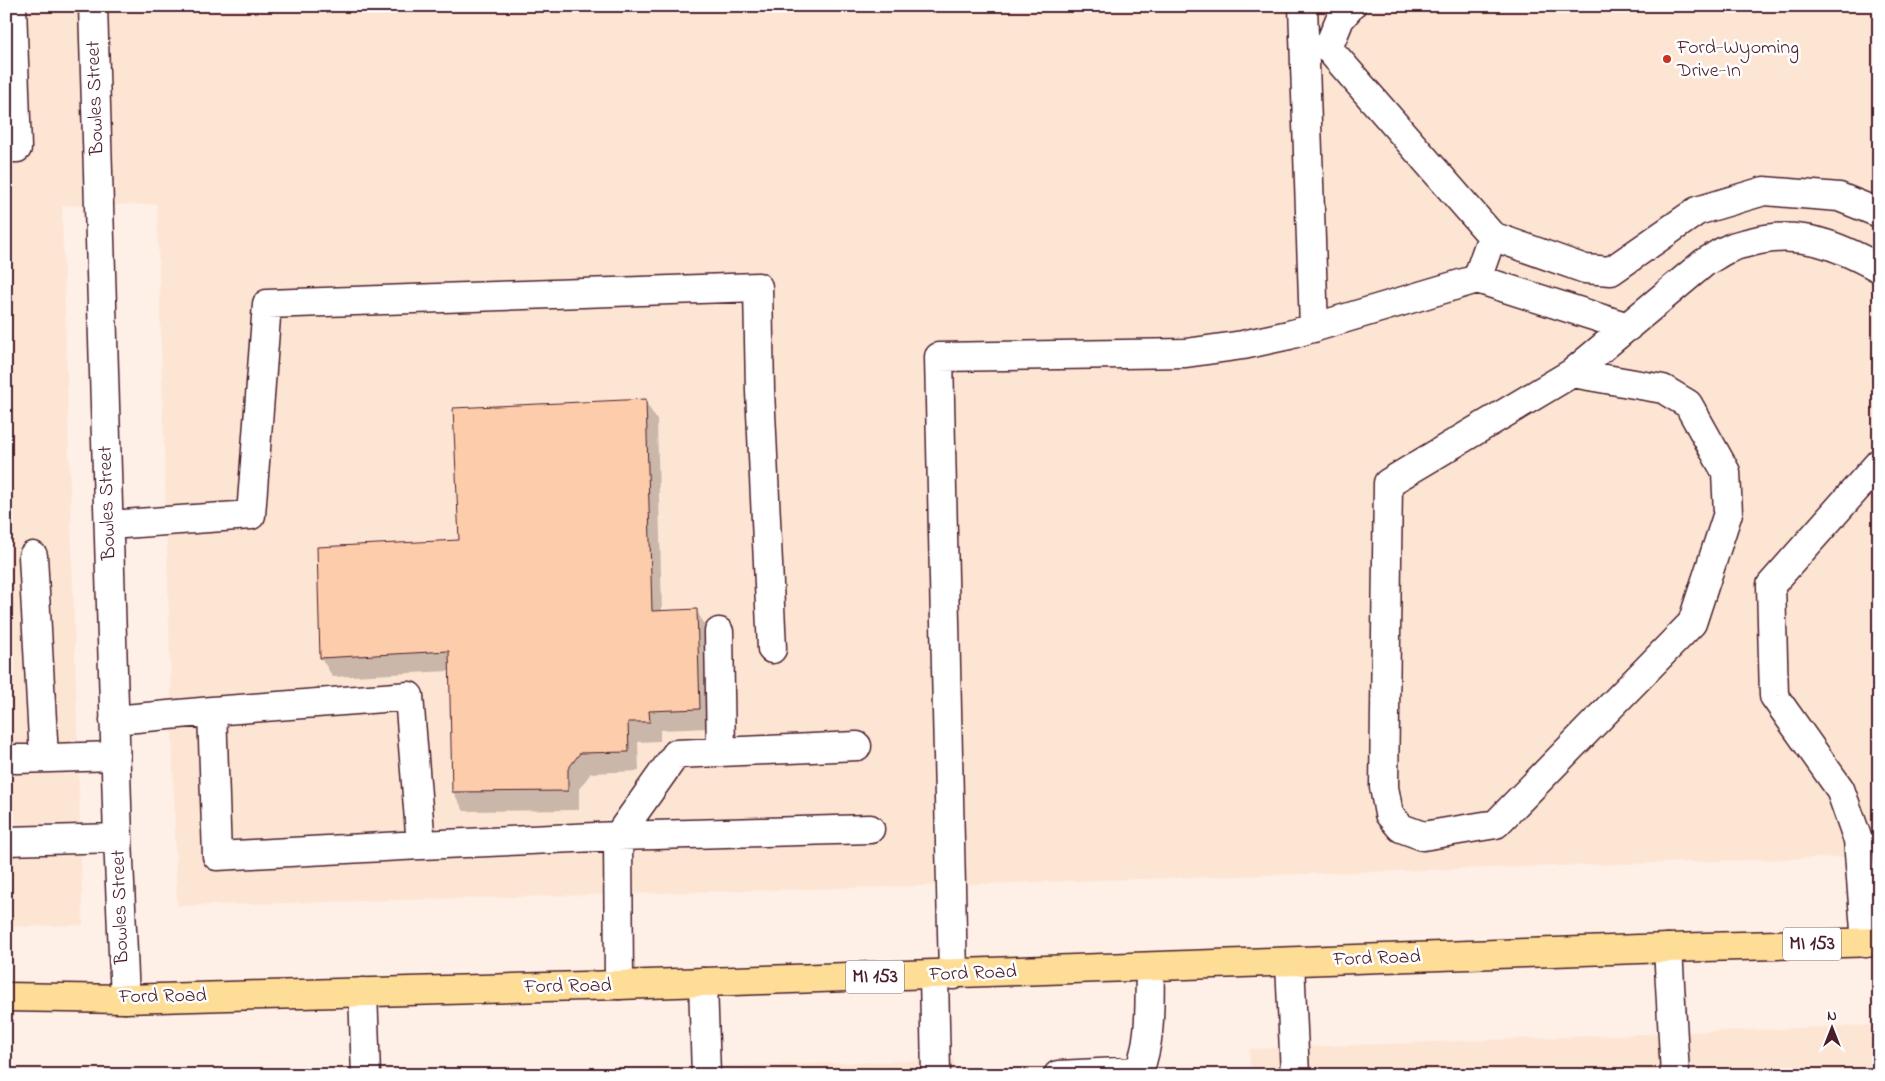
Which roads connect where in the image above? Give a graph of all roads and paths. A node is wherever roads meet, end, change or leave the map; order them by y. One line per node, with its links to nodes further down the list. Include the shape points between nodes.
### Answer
1 (12, 6): 6 (lane, via 16,148)
2 (92, 6): 15 (lane, Bowles Street)
3 (1303, 6): 5 (lane)
4 (1351, 6): 5 (lane)
5 (1316, 52): 8 (lane); 12 (lane)
6 (6, 148)
7 (1879, 213): 8 (lane, via 1838,197 1764,191 1697,211 1611,271 1584,269)
8 (1492, 236): 10 (lane)
9 (1879, 268): 11 (lane, via 1854,254 1819,241 1789,237 1758,240 1729,248 1705,262)
10 (1477, 279): 11 (lane); 12 (lane)
11 (1628, 327): 13 (lane)
12 (1314, 328): 35 (lane, via 1243,345 1186,353 939,357)
13 (1572, 373): 13 (lane, via 1388,483 1384,787 1389,814 1401,828 1423,836 1496,824 1692,623 1728,513 1726,472 1688,404 1664,390)
14 (1879, 463): 31 (lane, via 1771,584 1774,696 1840,789 1858,840)
15 (109, 525): 18 (lane, via 251,514 267,304 758,288); 20 (lane, Bowles Street)
16 (33, 556): 24 (lane)
17 (719, 632): 22 (lane)
18 (772, 648)
19 (212, 711): 20 (lane); 30 (lane, via 409,696); 30 (lane, via 217,856)
20 (114, 720): 23 (lane, Bowles Street)
21 (857, 746): 22 (lane)
22 (721, 752): 27 (lane, via 676,754)
23 (116, 756): 24 (lane); 28 (lane, Bowles Street)
24 (44, 758): 25 (lane)
25 (16, 759)
26 (870, 829): 27 (lane)
27 (618, 836): 30 (lane); 37 (lane)
28 (118, 838): 29 (lane); 40 (lane, Bowles Street)
29 (6, 840)
30 (421, 845)
31 (1872, 942): 32 (main road, Ford Road / MI 153)
32 (1668, 948): 33 (main road, Ford Road / MI 153); 47 (lane)
33 (1290, 962): 34 (main road, Ford Road / MI 153); 46 (lane)
34 (1150, 967): 35 (main road, Ford Road / MI 153); 41 (lane, via 1149,1035)
35 (943, 975): 36 (main road, Ford Road / MI 153); 44 (lane)
36 (703, 982): 37 (main road, Ford Road / MI 153); 43 (lane)
37 (618, 986): 38 (main road, Ford Road / MI 153)
38 (363, 992): 40 (main road, Ford Road / MI 153); 42 (lane)
39 (6, 997): 40 (main road, Ford Road / MI 153)
40 (125, 999)
41 (1138, 1073): 45 (lane)
42 (366, 1075)
43 (706, 1075)
44 (936, 1075)
45 (1058, 1075)
46 (1295, 1075)
47 (1674, 1075)

